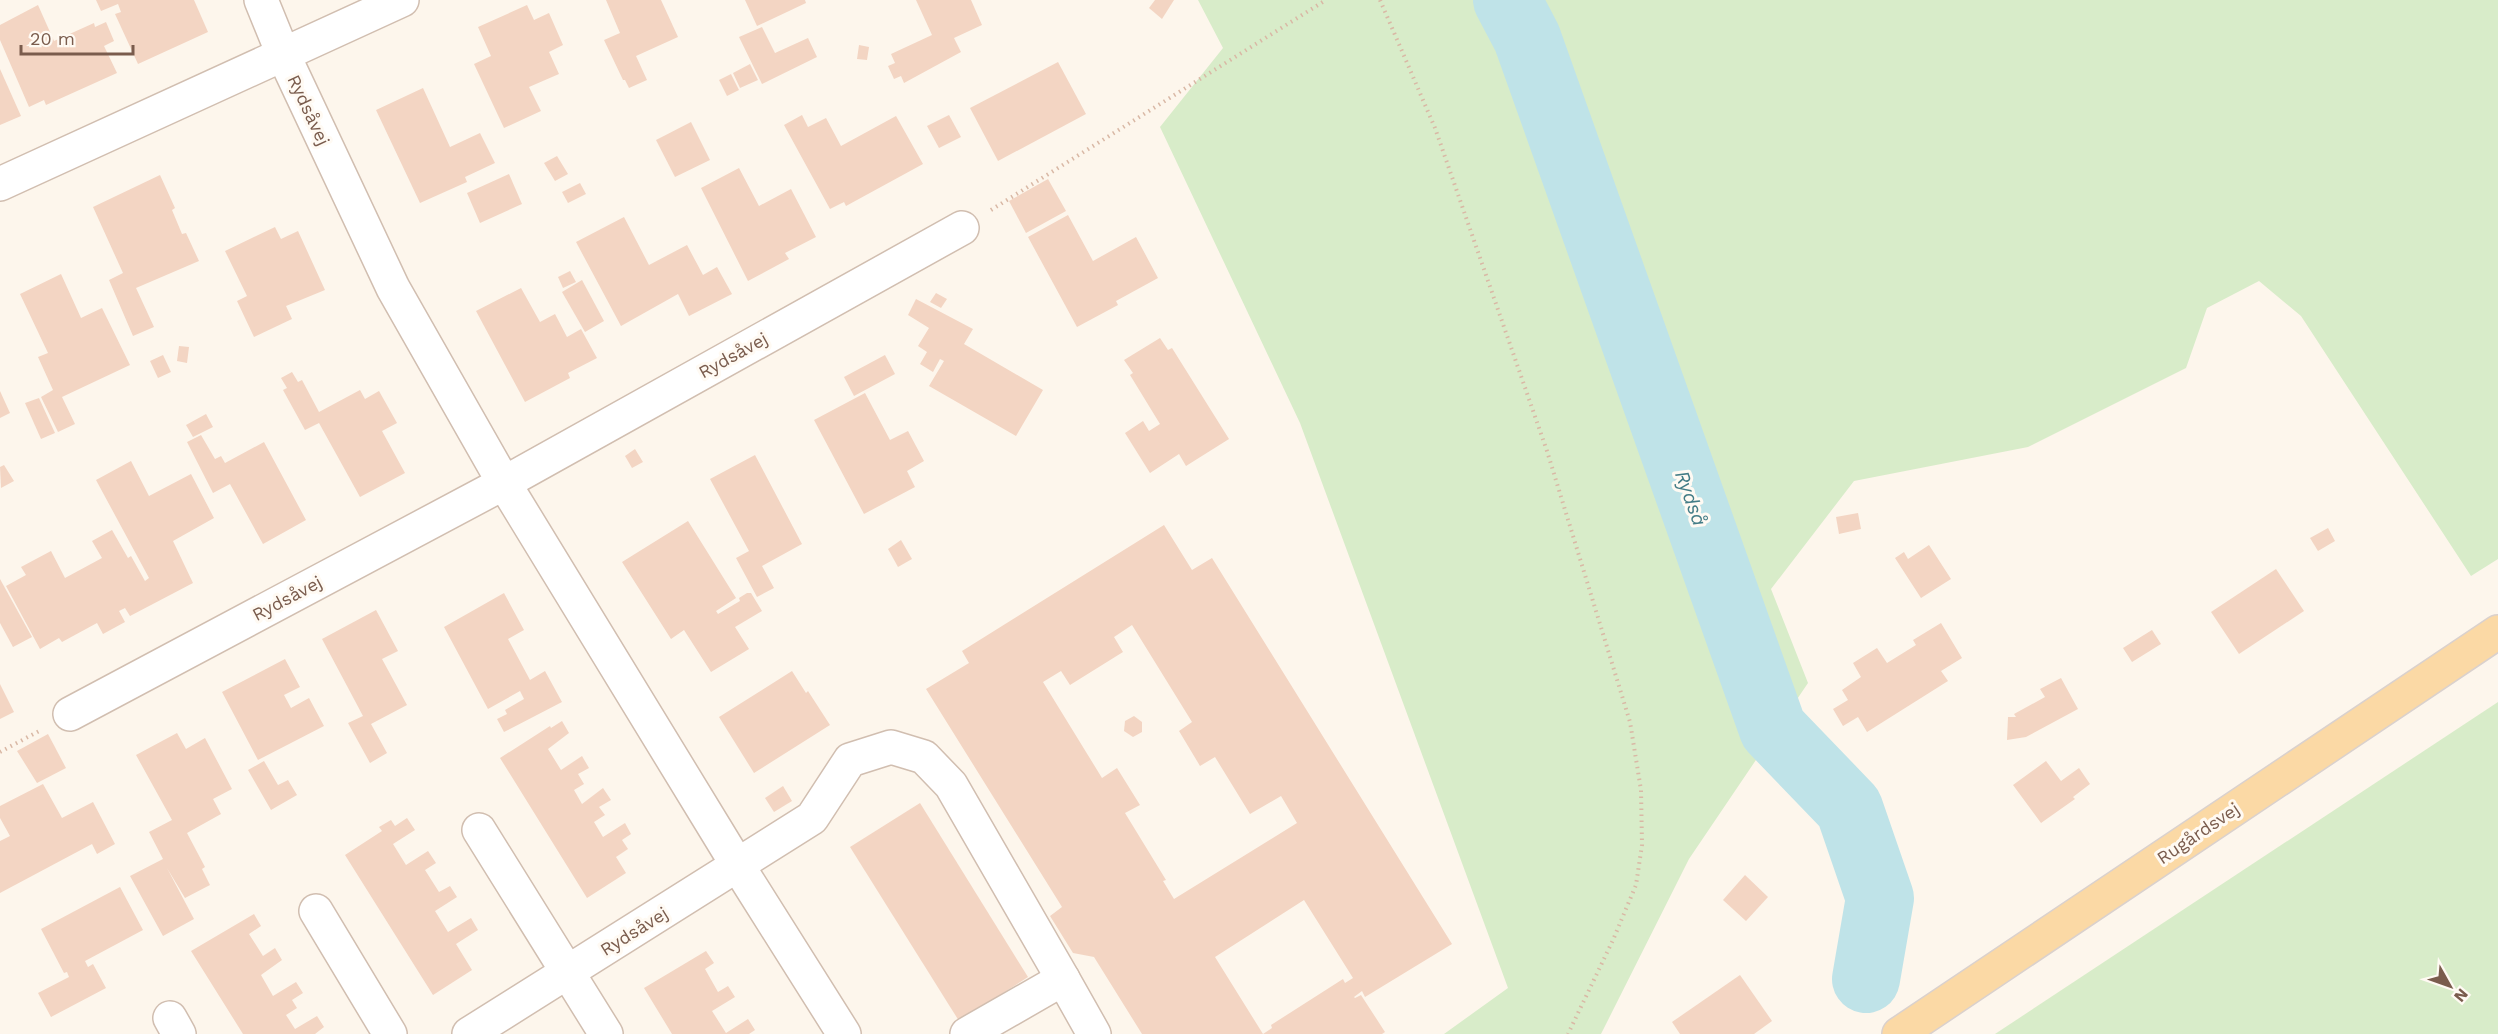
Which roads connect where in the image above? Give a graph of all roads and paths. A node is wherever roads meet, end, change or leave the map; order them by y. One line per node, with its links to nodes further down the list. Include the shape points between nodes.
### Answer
1 (261, 0): 5 (street, Rydsåvej)
2 (402, 0): 5 (street, Rydsåvej)
3 (1326, 0): 7 (path)
4 (1380, 0): 23 (path, via 1436,128 1547,451 1630,722 1641,790 1642,844 1636,885)
5 (283, 54): 6 (street, Rydsåvej); 8 (street, Rydsåvej, via 393,288)
6 (0, 184)
7 (962, 228): 8 (street, Rydsåvej)
8 (504, 483): 10 (street, Rydsåvej); 13 (street, Rydsåvej)
9 (2498, 632): 24 (main road, Rugårdsvej)
10 (70, 714): 11 (path)
11 (0, 752)
12 (479, 830): 15 (street)
13 (738, 866): 15 (street, Rydsåvej); 16 (street, Rydsåvej, via 812,818 850,760 891,747 924,757 951,785); 20 (street, Rydsåvej)
14 (316, 911): 17 (street)
15 (568, 971): 18 (street, Rydsåvej); 19 (street)
16 (1063, 980): 21 (street); 22 (street)
17 (390, 1034)
18 (469, 1034)
19 (606, 1034)
20 (844, 1034)
21 (968, 1034)
22 (1094, 1034)
23 (1568, 1034)
24 (1899, 1034)

